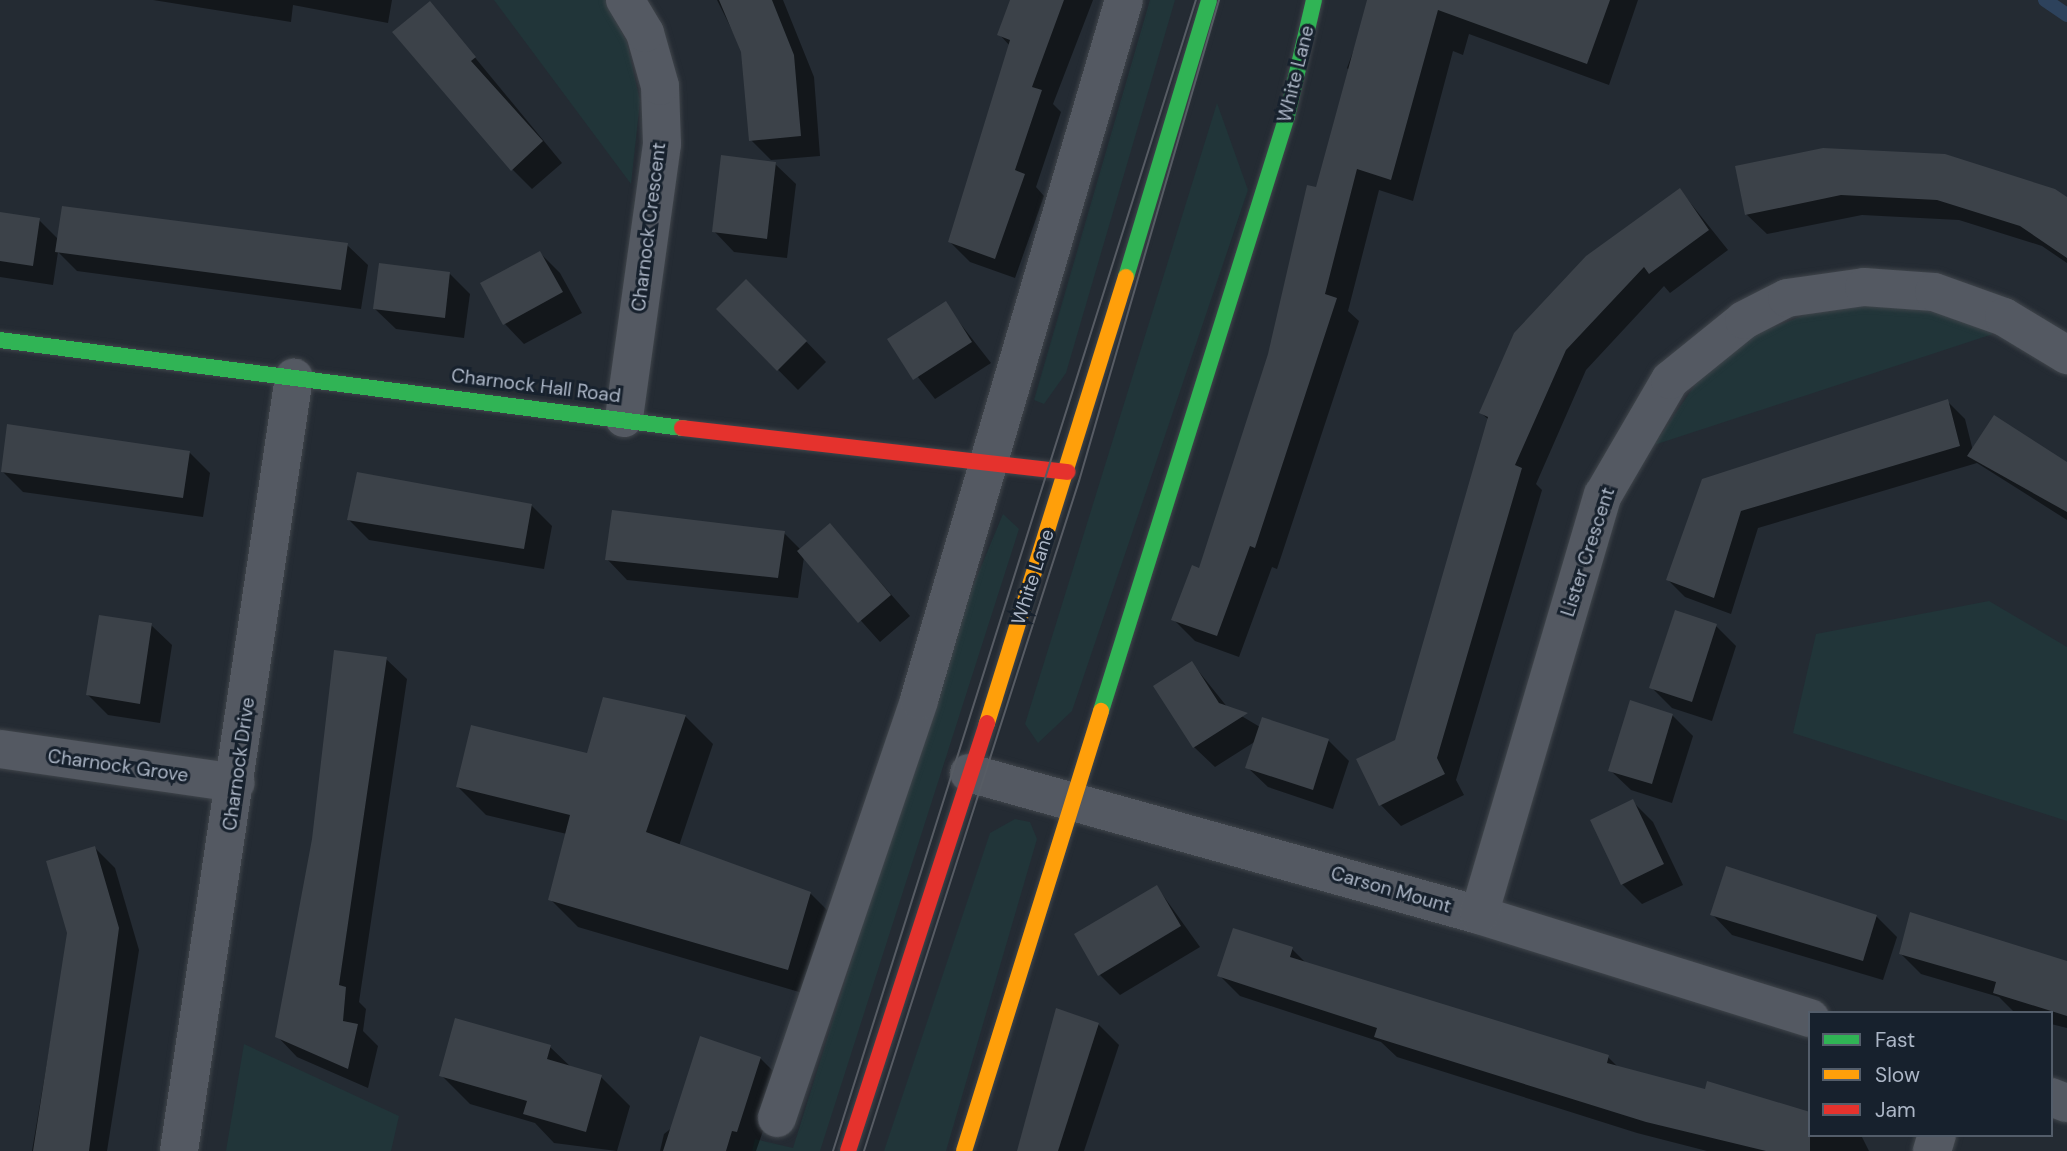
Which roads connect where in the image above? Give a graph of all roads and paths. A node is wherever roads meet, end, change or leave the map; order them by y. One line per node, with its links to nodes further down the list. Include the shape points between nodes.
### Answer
1 (625, 0): 8 (street, Charnock Crescent, via 645,33 660,86 662,144)
2 (1124, 0): 9 (street)
3 (1209, 0): 10 (street, White Lane)
4 (1314, 0): 14 (street, White Lane, via 1287,116)
5 (0, 340): 7 (street, Charnock Hall Road)
6 (2067, 355): 15 (street, Lister Crescent, via 2004,317 1934,292 1864,287 1787,298 1744,320 1670,380 1603,495)
7 (294, 377): 8 (street, Charnock Hall Road); 13 (street, Charnock Drive)
8 (624, 418): 9 (street, Charnock Hall Road)
9 (988, 467): 10 (street, Charnock Hall Road); 17 (street, via 919,699)
10 (1068, 472): 12 (street, White Lane)
11 (0, 748): 13 (street, Charnock Grove)
12 (969, 773): 14 (street, Carson Mount); 19 (street, White Lane)
13 (236, 783): 18 (street, Charnock Drive)
14 (1069, 799): 15 (street, Carson Mount); 20 (street, White Lane)
15 (1479, 915): 16 (street, Carson Mount)
16 (1808, 1017)
17 (778, 1118)
18 (180, 1151)
19 (848, 1151)
20 (964, 1151)

